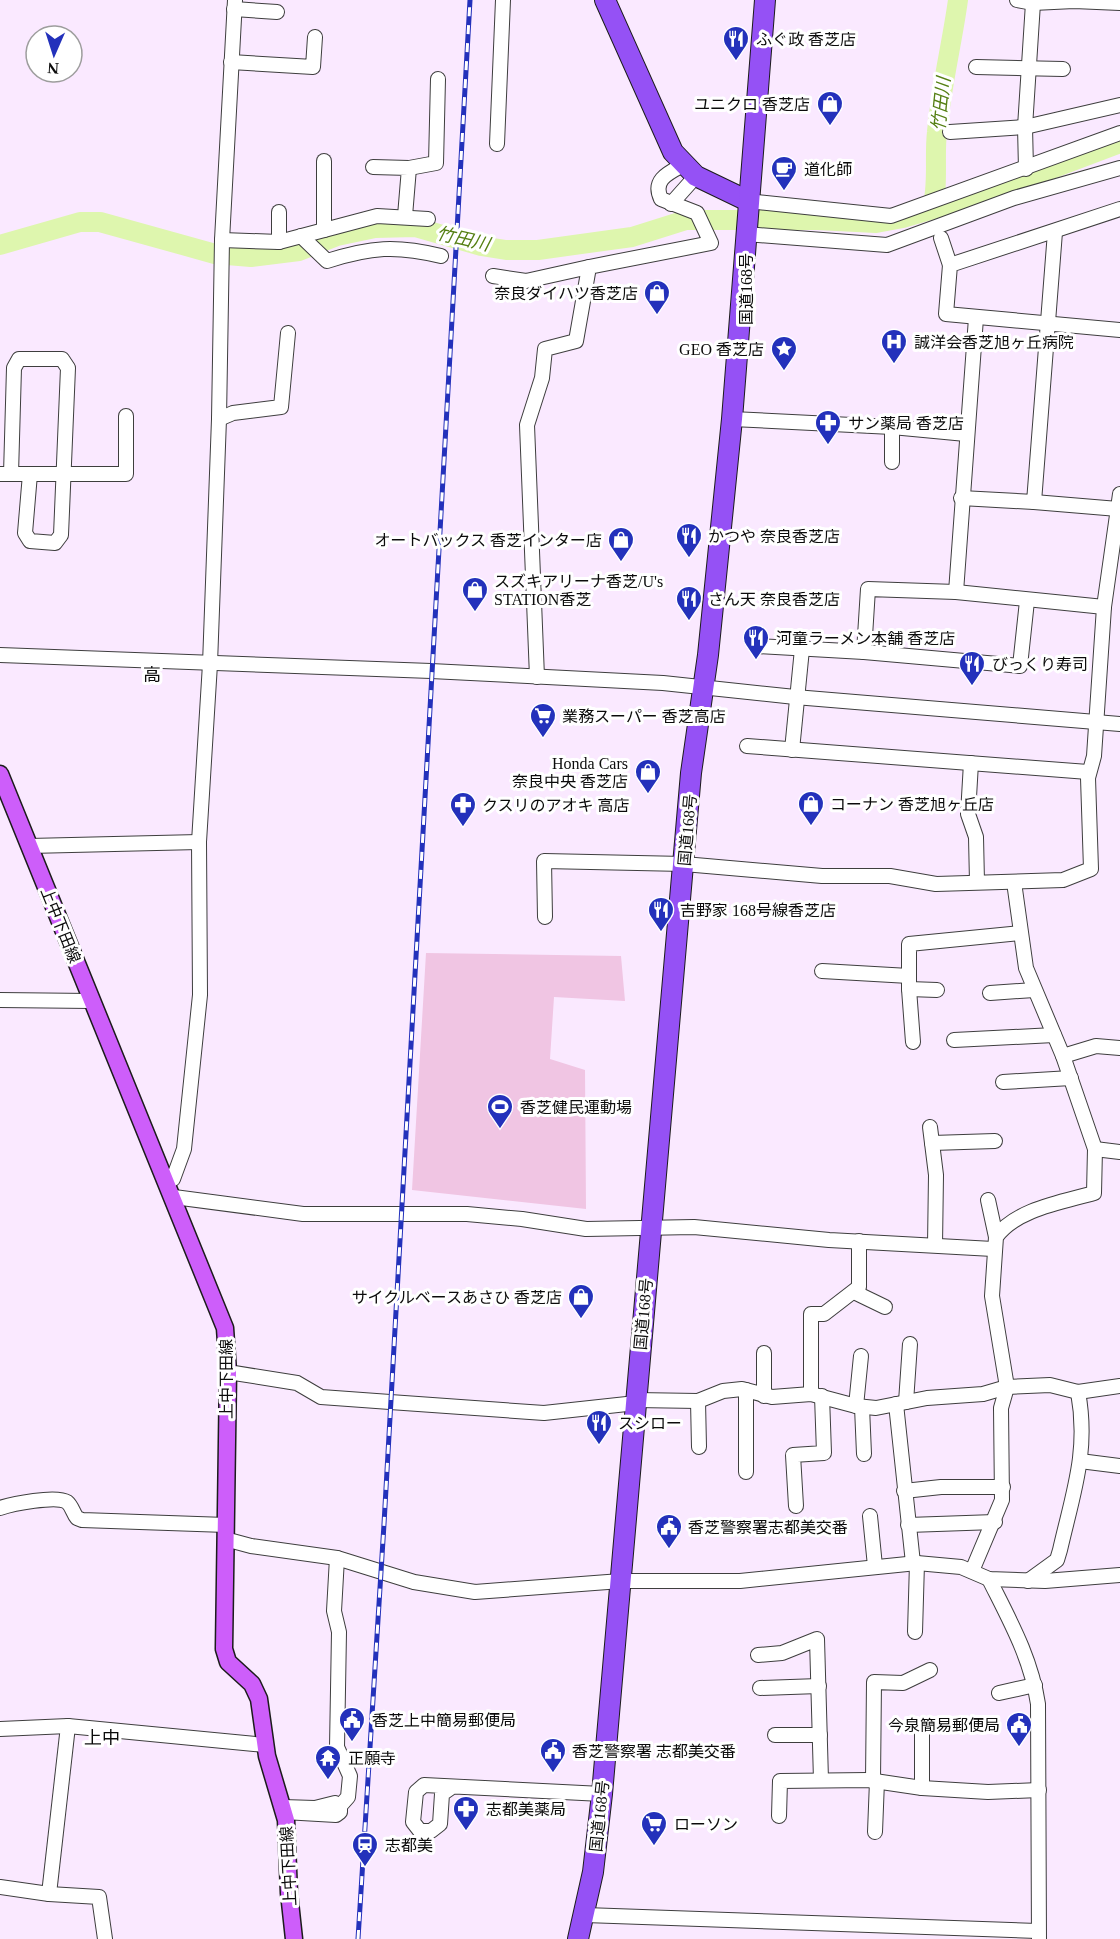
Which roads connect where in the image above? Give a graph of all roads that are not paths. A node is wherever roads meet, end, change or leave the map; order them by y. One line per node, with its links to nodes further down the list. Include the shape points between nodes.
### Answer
1 (503, 0): 19 (street)
2 (605, 0): 25 (highway, via 673,152)
3 (765, 0): 27 (highway, 国道168号)
4 (1017, 0): 5 (street)
5 (1033, 3): 6 (street); 12 (street)
6 (1120, 3)
7 (234, 5): 8 (street); 10 (street)
8 (277, 12)
9 (315, 37): 10 (street, via 313,67)
10 (231, 62): 37 (street)
11 (976, 67): 12 (street)
12 (1028, 68): 13 (street); 16 (street)
13 (1063, 69)
14 (438, 79): 22 (street, via 436,163)
15 (1120, 105): 16 (street)
16 (1025, 127): 17 (street); 24 (street)
17 (950, 132)
18 (1120, 133): 24 (street)
19 (497, 144)
20 (324, 161): 32 (street)
21 (373, 167): 22 (street)
22 (408, 168): 30 (street)
23 (1120, 168): 36 (street, via 1014,198 887,245)
24 (1026, 169): 27 (street, via 891,216)
25 (689, 170): 26 (street); 26 (street, via 667,173 659,181 661,199); 27 (highway)
26 (671, 204): 41 (street, via 696,213 711,243)
27 (747, 204): 36 (highway, 国道168号)
28 (1120, 209): 33 (street)
29 (279, 212): 38 (street)
30 (405, 216): 31 (street); 32 (street, via 360,218)
31 (428, 219)
32 (324, 230): 34 (street)
33 (1054, 232): 40 (street); 44 (street)
34 (303, 238): 38 (street); 39 (street, via 327,261 382,248)
35 (941, 238): 40 (street)
36 (746, 239): 49 (highway, 国道168号, via 746,381)
37 (222, 241): 38 (street); 48 (street)
38 (279, 242)
39 (441, 256)
40 (950, 265): 43 (street, via 946,314)
41 (589, 267): 42 (street, via 526,281); 68 (street, via 576,341 545,349 542,378 527,425)
42 (493, 276)
43 (976, 318): 44 (street); 51 (street)
44 (1048, 322): 45 (street); 58 (street)
45 (1120, 330)
46 (288, 333): 48 (street, via 281,407 233,413)
47 (126, 416): 55 (street, via 126,474)
48 (219, 419): 67 (street)
49 (737, 420): 50 (street); 69 (highway, 国道168号, via 719,668)
50 (892, 427): 51 (street); 52 (street)
51 (966, 434): 57 (street)
52 (892, 462)
53 (6, 474): 54 (street); 55 (street, via 14,368 19,359 62,359 68,368)
54 (30, 474): 55 (street); 55 (street, via 25,533 30,541 54,543 61,535)
55 (63, 475)
56 (1120, 494): 59 (street)
57 (961, 498): 58 (street); 60 (street)
58 (1034, 502): 59 (street)
59 (1118, 509): 62 (street)
60 (956, 592): 61 (street); 65 (street, via 868,589)
61 (1027, 601): 62 (street); 65 (street, via 1020,666)
62 (1104, 607): 71 (street)
63 (757, 646): 64 (street)
64 (802, 649): 65 (street); 70 (street)
65 (864, 652)
66 (0, 655): 67 (street)
67 (210, 664): 68 (street); 78 (street)
68 (537, 677): 69 (street, via 663,683)
69 (704, 689): 70 (street); 80 (highway, 国道168号)
70 (795, 697): 71 (street); 74 (street)
71 (1095, 722): 72 (street); 76 (street, via 1094,756)
72 (1120, 724)
73 (747, 746): 74 (street)
74 (792, 750): 75 (street)
75 (971, 763): 76 (street); 81 (street, via 968,814 976,837)
76 (1088, 772): 82 (street, via 1091,869 1063,880)
77 (0, 774): 79 (main road, 上中下田線)
78 (199, 842): 79 (street); 104 (street, via 200,995 184,1149)
79 (29, 846): 91 (main road, 上中下田線)
80 (684, 864): 81 (street, via 822,876 890,876 936,884); 83 (street, via 544,861); 106 (highway, 国道168号)
81 (977, 882): 82 (street)
82 (1014, 882): 84 (street)
83 (545, 917)
84 (1020, 933): 86 (street, via 909,944); 88 (street)
85 (822, 971): 86 (street)
86 (909, 982): 87 (street); 94 (street)
87 (937, 990)
88 (1034, 990): 89 (street); 92 (street)
89 (990, 993)
90 (0, 1000): 91 (street)
91 (91, 1001): 104 (main road, 上中下田線)
92 (1054, 1035): 93 (street); 96 (street)
93 (954, 1040)
94 (913, 1042)
95 (1120, 1048): 96 (street, via 1096,1046)
96 (1063, 1056): 97 (street)
97 (1071, 1078): 98 (street); 102 (street)
98 (1003, 1082)
99 (930, 1127): 101 (street)
100 (995, 1141): 101 (street)
101 (932, 1143): 109 (street, via 936,1175)
102 (1095, 1149): 103 (street); 108 (street, via 1094,1193 1036,1210 1000,1231)
103 (1120, 1152)
104 (171, 1190): 106 (street, via 303,1214 467,1214 586,1229); 115 (main road, 上中下田線, via 220,1310 227,1338)
105 (988, 1200): 108 (street)
106 (651, 1226): 107 (street); 123 (highway, 国道168号)
107 (859, 1241): 109 (street); 110 (street, via 859,1287)
108 (995, 1243): 109 (street); 117 (street, via 994,1311)
109 (935, 1245)
110 (854, 1292): 111 (street); 120 (street, via 824,1314 811,1314)
111 (885, 1307)
112 (910, 1344): 124 (street)
113 (764, 1353): 121 (street)
114 (861, 1356): 125 (street)
115 (228, 1372): 123 (street, via 297,1383 321,1397 544,1413); 138 (main road, 上中下田線)
116 (1120, 1386): 119 (street)
117 (1007, 1387): 119 (street, via 1050,1385); 124 (street, via 983,1394); 131 (street, via 1001,1408)
118 (746, 1390): 121 (street); 122 (street, via 723,1391); 130 (street)
119 (1078, 1392): 128 (street, via 1084,1431)
120 (817, 1395): 121 (street); 125 (street); 133 (street, via 824,1453 793,1455)
121 (764, 1396)
122 (698, 1401): 123 (street); 126 (street)
123 (636, 1402): 145 (highway, 国道168号)
124 (901, 1403): 125 (street); 132 (street)
125 (859, 1407): 127 (street)
126 (699, 1447)
127 (864, 1454)
128 (1080, 1461): 129 (street); 146 (street, via 1056,1560)
129 (1120, 1466)
130 (746, 1472)
131 (1003, 1487): 132 (street); 136 (street)
132 (904, 1491): 137 (street)
133 (796, 1506)
134 (0, 1509): 138 (street, via 61,1499 82,1520)
135 (870, 1516): 141 (street)
136 (995, 1522): 137 (street); 142 (street)
137 (908, 1525): 140 (street)
138 (226, 1532): 139 (street, via 251,1546); 159 (main road, 上中下田線, via 225,1656 257,1692)
139 (337, 1558): 145 (street, via 414,1582 475,1592); 166 (street, via 337,1747 350,1776 348,1797 336,1815)
140 (915, 1563): 141 (street); 142 (street, via 950,1564); 147 (street)
141 (875, 1566): 145 (street, via 740,1581)
142 (972, 1571): 144 (street)
143 (1120, 1575): 146 (street)
144 (989, 1580): 146 (street); 150 (street, via 1025,1651)
145 (621, 1581): 165 (highway, 国道168号)
146 (1028, 1581)
147 (915, 1632)
148 (758, 1655): 151 (street, via 782,1653 817,1639)
149 (930, 1670): 161 (street, via 903,1683 874,1682)
150 (1035, 1685): 153 (street); 164 (street)
151 (819, 1686): 152 (street); 158 (street)
152 (760, 1688)
153 (999, 1693)
154 (68, 1726): 156 (street); 159 (street); 170 (street)
155 (922, 1726): 163 (street)
156 (0, 1729)
157 (775, 1735): 158 (street)
158 (820, 1735): 160 (street)
159 (265, 1745): 166 (main road, 上中下田線)
160 (821, 1780): 161 (street); 167 (street, via 780,1781)
161 (875, 1781): 163 (street); 168 (street)
162 (452, 1787): 165 (street)
163 (922, 1788): 164 (street)
164 (1039, 1791): 172 (street)
165 (602, 1794): 171 (highway, 国道168号)
166 (284, 1809): 174 (main road, 上中下田線)
167 (779, 1816)
168 (875, 1832)
169 (0, 1887): 170 (street)
170 (49, 1894): 173 (street, via 99,1897)
171 (585, 1915): 172 (street); 175 (highway, 国道168号)
172 (1038, 1935)
173 (105, 1939)
174 (294, 1939)
175 (578, 1939)

